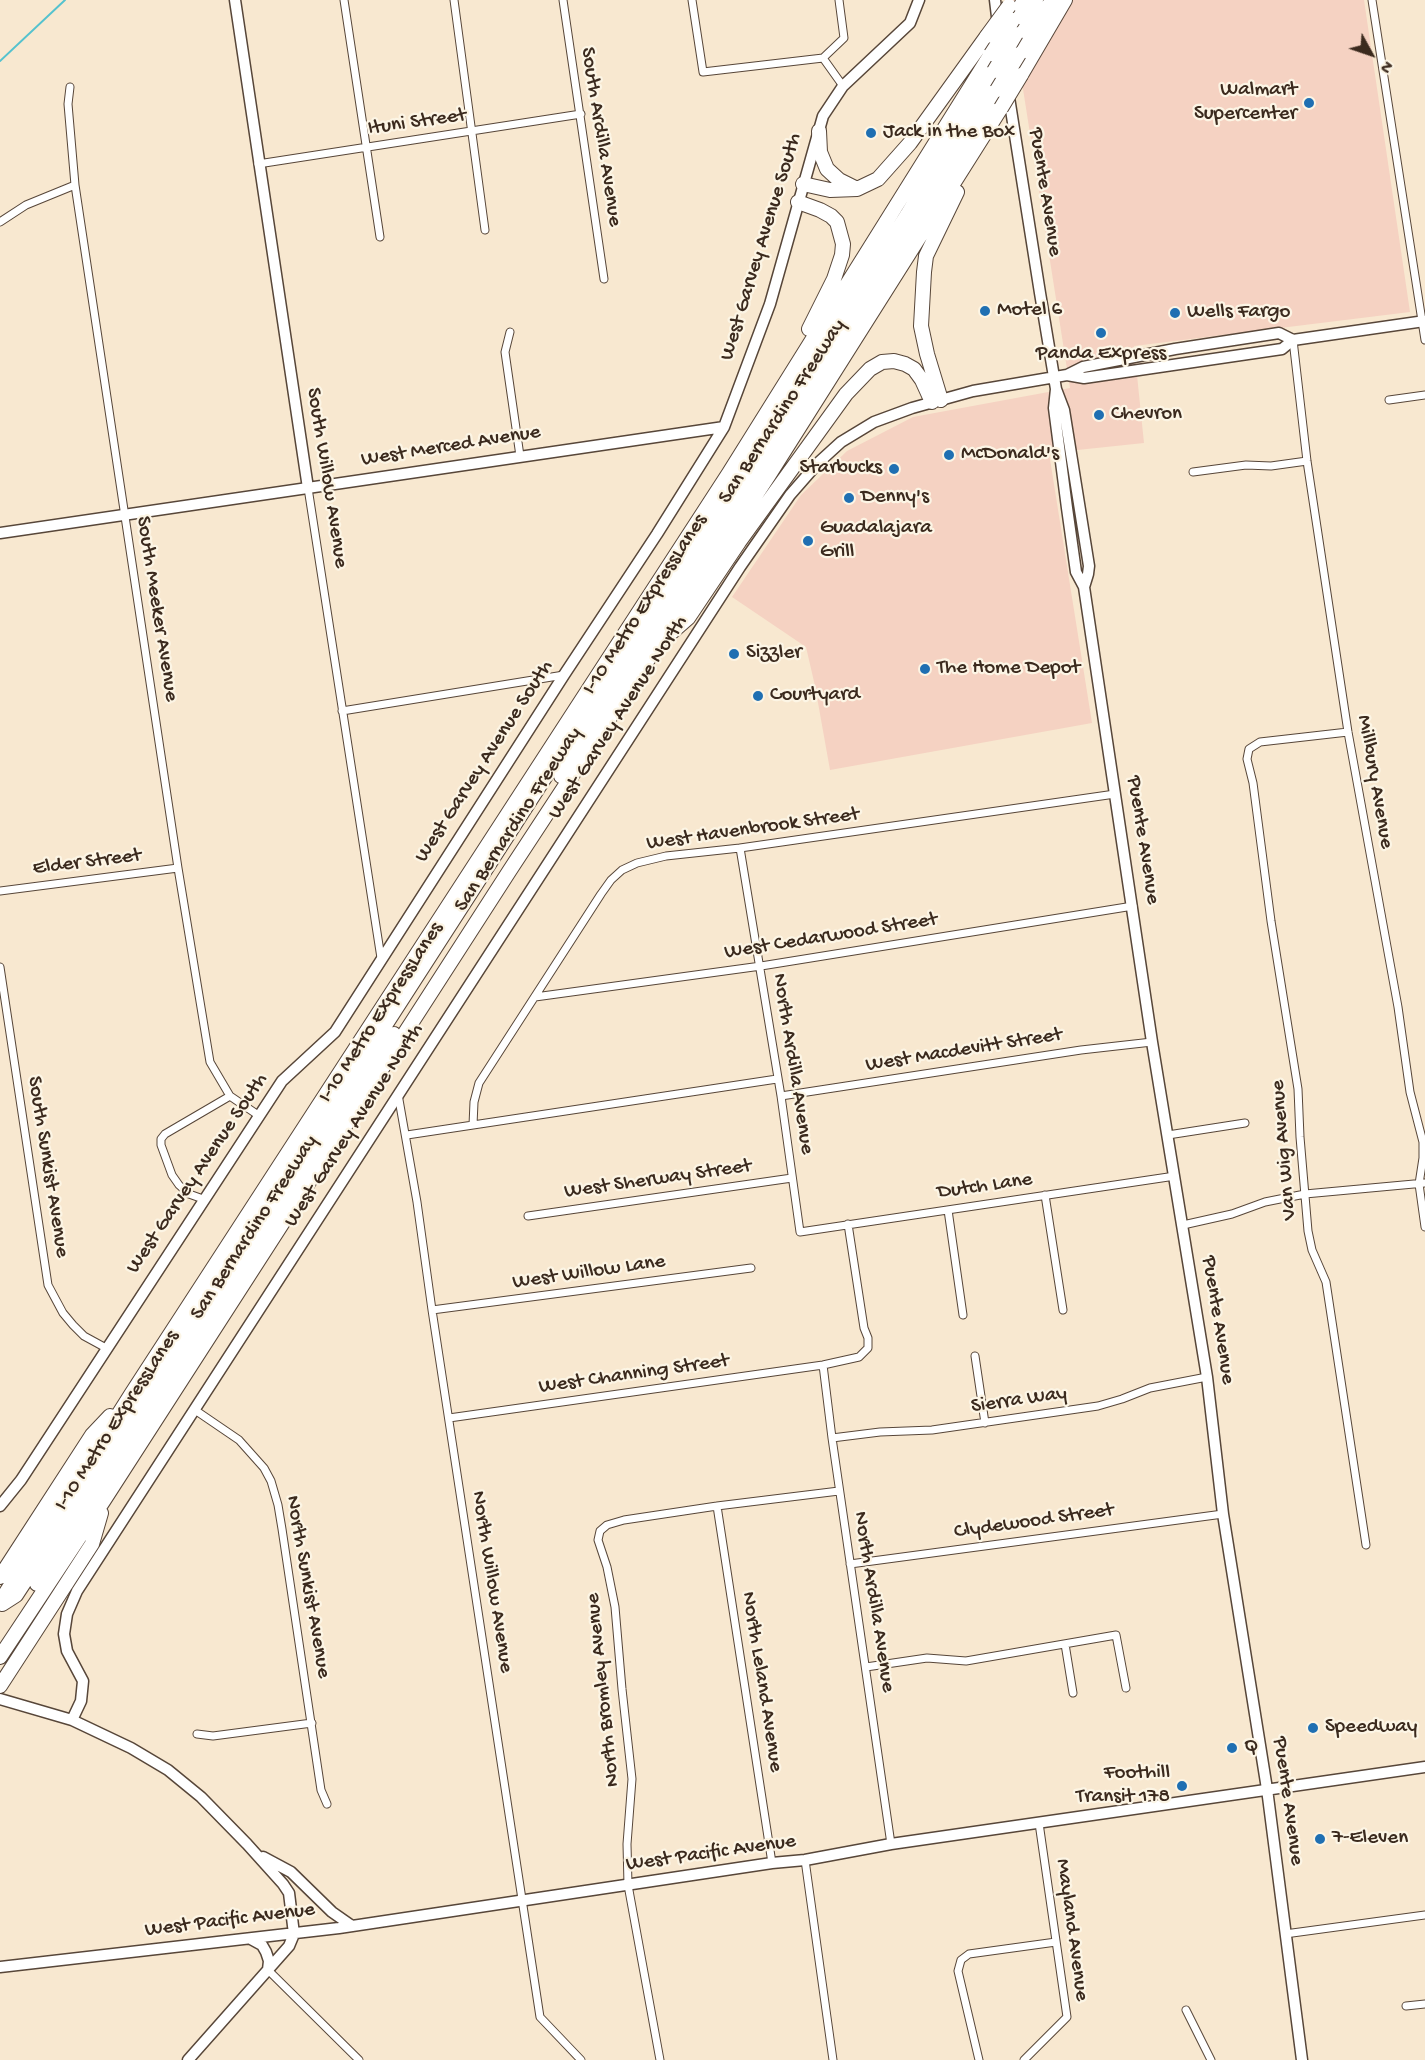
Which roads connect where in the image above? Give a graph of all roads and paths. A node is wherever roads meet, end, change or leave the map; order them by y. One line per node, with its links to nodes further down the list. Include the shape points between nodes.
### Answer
1 (235, 0): 23 (street, South Willow Avenue)
2 (344, 0): 22 (street)
3 (454, 0): 21 (street)
4 (562, 0): 19 (street, South Ardilla Avenue)
5 (692, 0): 15 (street, via 703,72)
6 (839, 0): 15 (street, via 844,38)
7 (919, 0): 16 (street, West Garvey Avenue South, via 910,23)
8 (995, 0): 37 (street, Puente Avenue)
9 (1024, 0): 14 (highway, San Bernardino Freeway)
10 (1036, 0): 105 (highway, I-10 Metro ExpressLanes, bridge, via 871,272 151,1388 16,1595)
11 (1052, 0): 106 (highway, I-10 Metro ExpressLanes, bridge, via 879,282 26,1601)
12 (1065, 0): 18 (highway, San Bernardino Freeway, bridge)
13 (1372, 0): 32 (street)
14 (1012, 9): 26 (highway, bridge, via 987,36 910,143 878,179); 42 (highway, San Bernardino Freeway, bridge, via 991,54)
15 (822, 58): 16 (street)
16 (843, 86): 20 (street, West Garvey Avenue South, via 827,108)
17 (70, 87): 25 (street, South Meeker Avenue)
18 (1000, 108): 40 (highway, via 926,256 921,326); 49 (highway, San Bernardino Freeway)
19 (581, 114): 21 (street, Ituni Street); 31 (street, South Ardilla Avenue)
20 (819, 131): 24 (street, West Garvey Avenue South); 26 (highway, via 820,152 827,169)
21 (473, 132): 22 (street, Ituni Street); 29 (street)
22 (367, 146): 23 (street, Ituni Street); 30 (street)
23 (258, 164): 46 (street, South Willow Avenue)
24 (803, 184): 26 (highway, via 830,190); 27 (street, West Garvey Avenue South)
25 (75, 185): 28 (street, via 26,205); 47 (street, South Meeker Avenue)
26 (857, 189)
27 (798, 202): 41 (street, West Garvey Avenue South, via 770,304); 42 (highway, via 837,222 842,255 824,301)
28 (0, 222)
29 (485, 230)
30 (380, 237)
31 (604, 279)
32 (1423, 322): 34 (street); 35 (street)
33 (510, 332): 43 (street, via 505,352)
34 (1293, 340): 36 (street, via 1272,351 1084,378); 36 (street, via 1279,333 1175,349 1083,367); 44 (street, Millbury Avenue)
35 (1425, 340)
36 (1067, 375): 37 (street, West Garvey Avenue North)
37 (1054, 377): 40 (street, West Garvey Avenue North); 53 (street, Puente Avenue, via 1054,408 1076,572 1084,587)
38 (1425, 396): 39 (street)
39 (1389, 400)
40 (937, 401): 49 (highway, via 914,369 905,364 882,362 870,369 839,403 688,618); 64 (street, West Garvey Avenue North, via 874,422 841,442 790,495)
41 (724, 427): 43 (street, West Merced Avenue); 50 (street, West Garvey Avenue South)
42 (756, 429): 92 (highway, San Bernardino Freeway)
43 (520, 456): 46 (street, West Merced Avenue)
44 (1307, 461): 45 (street); 52 (street, Millbury Avenue)
45 (1192, 472)
46 (308, 489): 47 (street, West Merced Avenue); 51 (street, South Willow Avenue)
47 (125, 514): 48 (street, West Merced Avenue); 55 (street, South Meeker Avenue)
48 (0, 533)
49 (656, 646): 98 (highway, San Bernardino Freeway)
50 (564, 675): 51 (street); 58 (street, West Garvey Avenue South)
51 (342, 711): 58 (street, South Willow Avenue)
52 (1348, 732): 74 (street, Millbury Avenue, via 1410,1092 1423,1142); 75 (street, Van Wig Avenue, via 1260,742 1248,749 1247,759 1298,1089)
53 (1115, 794): 54 (street, West Havenbrook Street); 57 (street, Puente Avenue)
54 (740, 848): 59 (street, North Ardilla Avenue); 61 (street, West Havenbrook Street, via 666,856 622,870 601,894)
55 (178, 868): 56 (street, Elder Street); 65 (street, South Meeker Avenue, via 210,1062)
56 (0, 891)
57 (1133, 906): 59 (street, West Cedarwood Street); 62 (street, Puente Avenue)
58 (382, 961): 67 (street, West Garvey Avenue South, via 335,1032 282,1081)
59 (761, 966): 61 (street, West Cedarwood Street); 63 (street, North Ardilla Avenue)
60 (0, 967): 88 (street, South Sunkist Avenue, via 48,1285 73,1325)
61 (535, 997): 69 (street, West Havenbrook Street, via 479,1083)
62 (1152, 1042): 66 (street, West Macdevitt Street); 71 (street, Puente Avenue)
63 (777, 1079): 66 (street, North Ardilla Avenue); 69 (street)
64 (398, 1094): 70 (street, North Willow Avenue); 93 (street, West Garvey Avenue North)
65 (230, 1096): 67 (street, South Meeker Avenue); 77 (street, via 161,1139 172,1175 189,1194)
66 (781, 1096): 73 (street, North Ardilla Avenue)
67 (258, 1115): 77 (street, West Garvey Avenue South)
68 (1245, 1123): 71 (street)
69 (473, 1125): 70 (street)
70 (407, 1135): 85 (street, North Willow Avenue)
71 (1168, 1136): 72 (street, Puente Avenue)
72 (1175, 1176): 76 (street, Dutch Lane); 81 (street, Puente Avenue)
73 (792, 1178): 79 (street, West Sherway Street); 83 (street, North Ardilla Avenue)
74 (1422, 1183): 75 (street); 82 (street, Millbury Avenue)
75 (1305, 1194): 81 (street); 102 (street, Van Wig Avenue, via 1312,1250 1326,1282)
76 (1045, 1195): 78 (street, Dutch Lane); 86 (street)
77 (203, 1199): 88 (street, West Garvey Avenue South)
78 (948, 1210): 80 (street, Dutch Lane); 87 (street)
79 (528, 1216)
80 (849, 1224): 83 (street, Dutch Lane); 90 (street, West Channing Street, via 868,1348 859,1357)
81 (1183, 1225): 91 (street, Puente Avenue)
82 (1425, 1227)
83 (800, 1232)
84 (751, 1268): 85 (street, West Willow Lane)
85 (432, 1310): 94 (street, North Willow Avenue)
86 (1063, 1310)
87 (963, 1315)
88 (106, 1348): 99 (street, West Garvey Avenue South)
89 (975, 1356): 95 (street)
90 (823, 1365): 94 (street, West Channing Street); 96 (street, North Ardilla Avenue)
91 (1207, 1377): 95 (street, Sierra Way, via 1150,1388 1098,1406); 101 (street, Puente Avenue)
92 (132, 1393): 104 (highway, via 92,1435); 105 (highway, San Bernardino Freeway)
93 (195, 1410): 114 (street, West Garvey Avenue North, via 77,1591 67,1614 67,1651 84,1689); 115 (street, North Sunkist Avenue, via 239,1440 264,1467 271,1481 278,1504)
94 (449, 1418): 126 (street, North Willow Avenue)
95 (985, 1423): 96 (street, Sierra Way)
96 (832, 1438): 97 (street, North Ardilla Avenue)
97 (839, 1491): 100 (street); 103 (street, North Ardilla Avenue)
98 (104, 1500): 106 (highway, San Bernardino Freeway); 110 (highway, via 92,1544)
99 (0, 1506)
100 (717, 1506): 124 (street, North Leland Avenue); 125 (street, North Bromley Avenue, via 624,1520 600,1531 598,1540 615,1606 632,1779)
101 (1223, 1514): 103 (street, Clydewood Street); 118 (street, Puente Avenue)
102 (1366, 1545)
103 (850, 1564): 109 (street, North Ardilla Avenue)
104 (0, 1577)
105 (0, 1604)
106 (21, 1624): 108 (highway, San Bernardino Freeway)
107 (1065, 1644): 109 (street, via 966,1661 927,1658); 111 (street, via 1116,1635); 112 (street)
108 (0, 1657)
109 (866, 1667): 121 (street, North Ardilla Avenue)
110 (1, 1685)
111 (1126, 1688)
112 (1073, 1693)
113 (0, 1699): 114 (street)
114 (72, 1720): 122 (street, via 168,1770 201,1797)
115 (312, 1723): 116 (street, via 213,1736); 119 (street, North Sunkist Avenue, via 321,1790)
116 (197, 1734)
117 (1425, 1767): 118 (street, West Pacific Avenue)
118 (1267, 1790): 120 (street, West Pacific Avenue); 130 (street, Puente Avenue)
119 (327, 1804)
120 (1039, 1823): 121 (street, West Pacific Avenue); 132 (street, Mayland Avenue)
121 (891, 1844): 123 (street, West Pacific Avenue)
122 (257, 1854): 128 (street, via 291,1872); 129 (street, via 289,1893)
123 (805, 1860): 124 (street, West Pacific Avenue); 142 (street)
124 (772, 1863): 125 (street, West Pacific Avenue)
125 (628, 1885): 126 (street, West Pacific Avenue); 141 (street, North Bromley Avenue)
126 (523, 1902): 128 (street, West Pacific Avenue); 140 (street, North Willow Avenue, via 540,2017)
127 (1425, 1916): 130 (street)
128 (352, 1926): 129 (street, West Pacific Avenue)
129 (294, 1934): 131 (street, West Pacific Avenue); 134 (street)
130 (1285, 1934): 146 (street, Puente Avenue)
131 (251, 1938): 133 (street, West Pacific Avenue); 134 (street, via 266,1952)
132 (1056, 1942): 143 (street, via 969,1954 961,1960 958,1971); 144 (street, Mayland Avenue, via 1067,2017)
133 (0, 1967)
134 (268, 1970): 138 (street); 139 (street)
135 (1425, 2004): 136 (street)
136 (1406, 2006)
137 (1186, 2010): 145 (street)
138 (192, 2058)
139 (359, 2060)
140 (581, 2060)
141 (660, 2060)
142 (833, 2060)
143 (979, 2060)
144 (1024, 2060)
145 (1211, 2060)
146 (1301, 2060)

